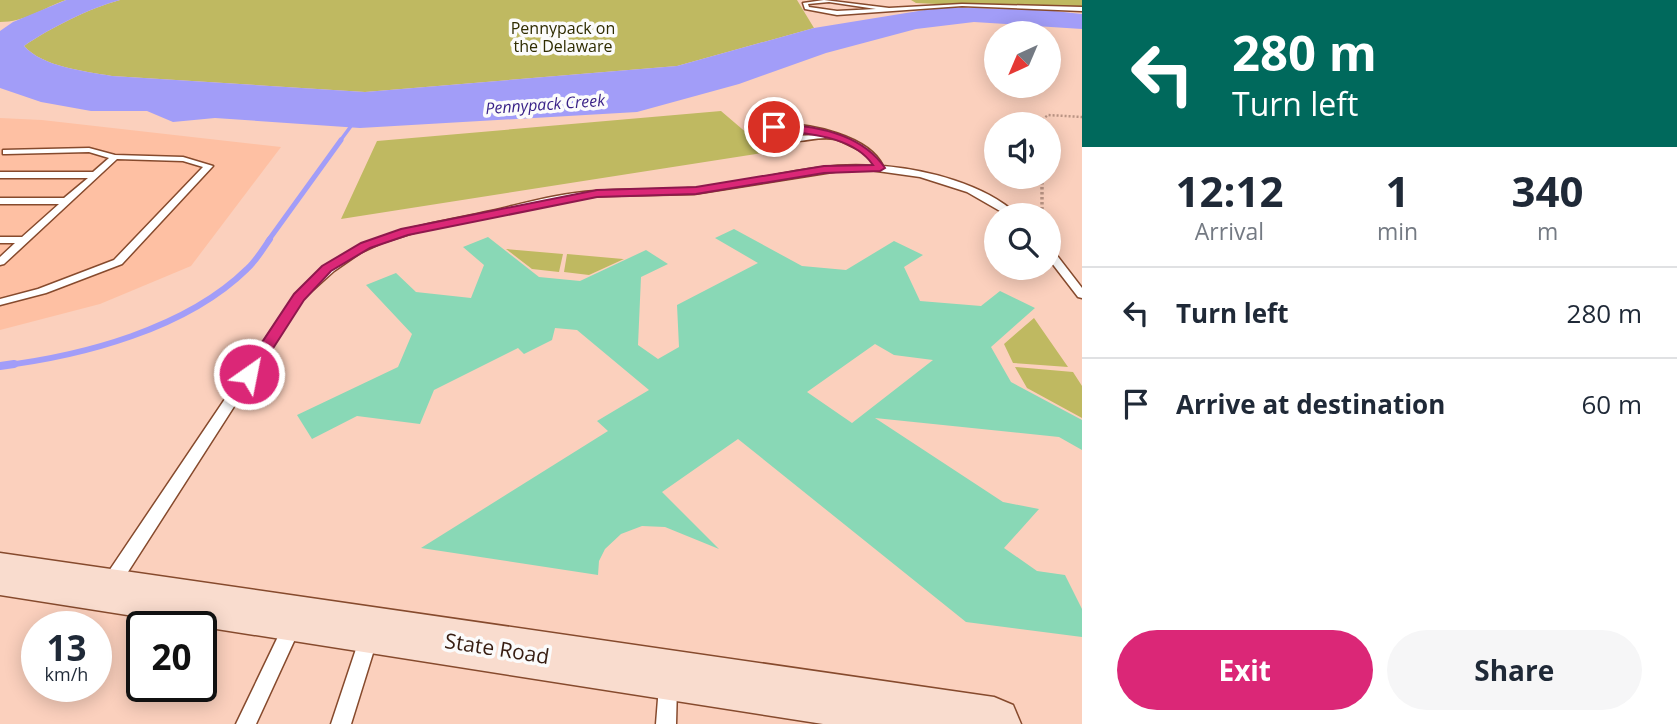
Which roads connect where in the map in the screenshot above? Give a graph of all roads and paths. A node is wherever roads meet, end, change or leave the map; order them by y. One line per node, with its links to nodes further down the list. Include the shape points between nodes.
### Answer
1 (887, 9): 1 (lane, via 826,13 807,8 805,3 829,1); 2 (lane, via 962,5)
2 (1082, 9)
3 (1061, 116): 4 (path)
4 (1082, 117)
5 (833, 136): 5 (lane, via 803,128 770,130 788,139); 8 (lane, via 871,154)
6 (6, 152): 7 (lane, via 89,150)
7 (115, 157): 10 (lane); 19 (lane, via 183,159 209,166 118,262)
8 (880, 168): 13 (lane, via 928,177); 21 (lane, via 824,169 696,191 597,193 557,199 405,232 366,246 327,269 299,297)
9 (0, 175): 10 (lane)
10 (96, 175): 12 (lane)
11 (0, 201): 12 (lane)
12 (67, 201): 15 (lane)
13 (995, 203)
14 (0, 240): 15 (lane)
15 (24, 240): 16 (lane)
16 (0, 261)
17 (1061, 268): 18 (lane)
18 (1082, 295)
19 (0, 302)
20 (0, 574): 21 (main road, State Road)
21 (106, 590): 22 (main road, State Road)
22 (296, 619): 23 (main road, State Road); 25 (lane)
23 (371, 630): 24 (main road, State Road); 26 (lane)
24 (668, 675): 27 (lane); 28 (main road, State Road, via 790,703)
25 (246, 724)
26 (341, 724)
27 (666, 724)
28 (994, 724)

